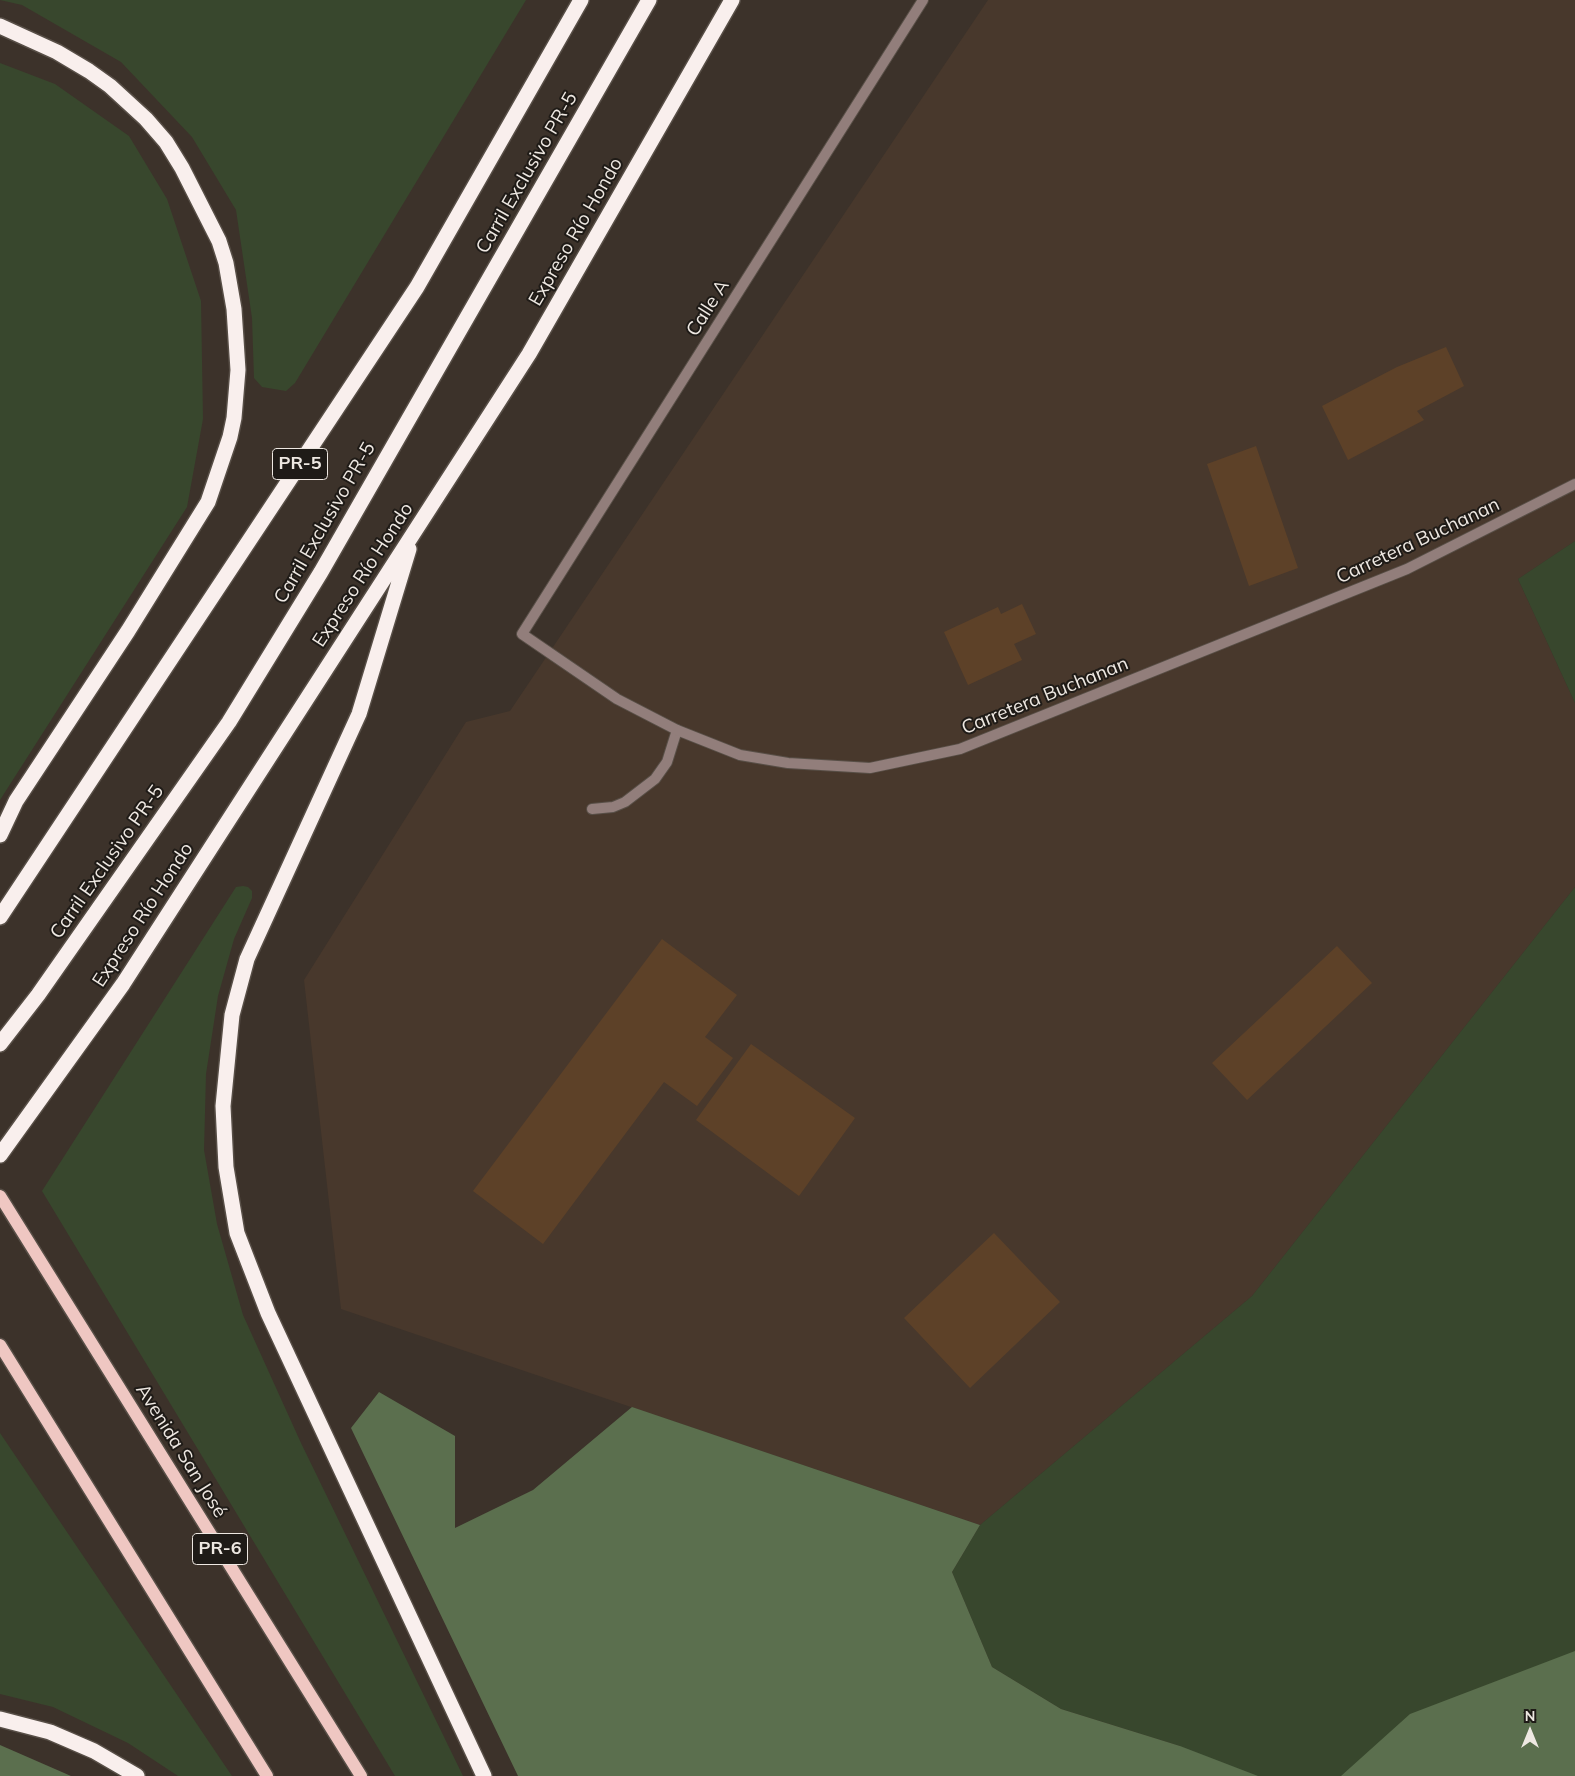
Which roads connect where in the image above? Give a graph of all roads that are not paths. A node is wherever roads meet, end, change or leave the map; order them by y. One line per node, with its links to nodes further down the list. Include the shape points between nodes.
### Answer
1 (581, 0): 12 (highway, PR-5, via 417,287)
2 (649, 0): 13 (highway, Carril Exclusivo PR-5, via 321,572 229,722 38,995)
3 (732, 0): 7 (highway, Expreso Río Hondo, via 529,354)
4 (923, 0): 8 (street, Calle A)
5 (0, 26): 11 (highway, via 57,52 89,71 146,118 166,142 219,241 226,263 234,309 238,370 230,437 208,502 16,801)
6 (1575, 484): 9 (street, Carretera Buchanan, via 1407,569 960,749 870,768 788,763 740,755)
7 (414, 532): 14 (highway, Expreso Río Hondo, via 123,984); 21 (highway, via 359,714 247,959 232,1015 223,1106 226,1167 237,1233 268,1314)
8 (522, 634): 9 (street, Carretera Buchanan, via 617,699)
9 (677, 730): 10 (street, via 667,762 655,779 625,802)
10 (592, 809)
11 (0, 835)
12 (0, 917)
13 (0, 1044)
14 (0, 1155)
15 (0, 1196): 20 (main road, Avenida San José / PR-6)
16 (0, 1345): 19 (main road)
17 (0, 1719): 18 (highway, via 50,1732 94,1751)
18 (137, 1776)
19 (267, 1776)
20 (361, 1776)
21 (484, 1776)

